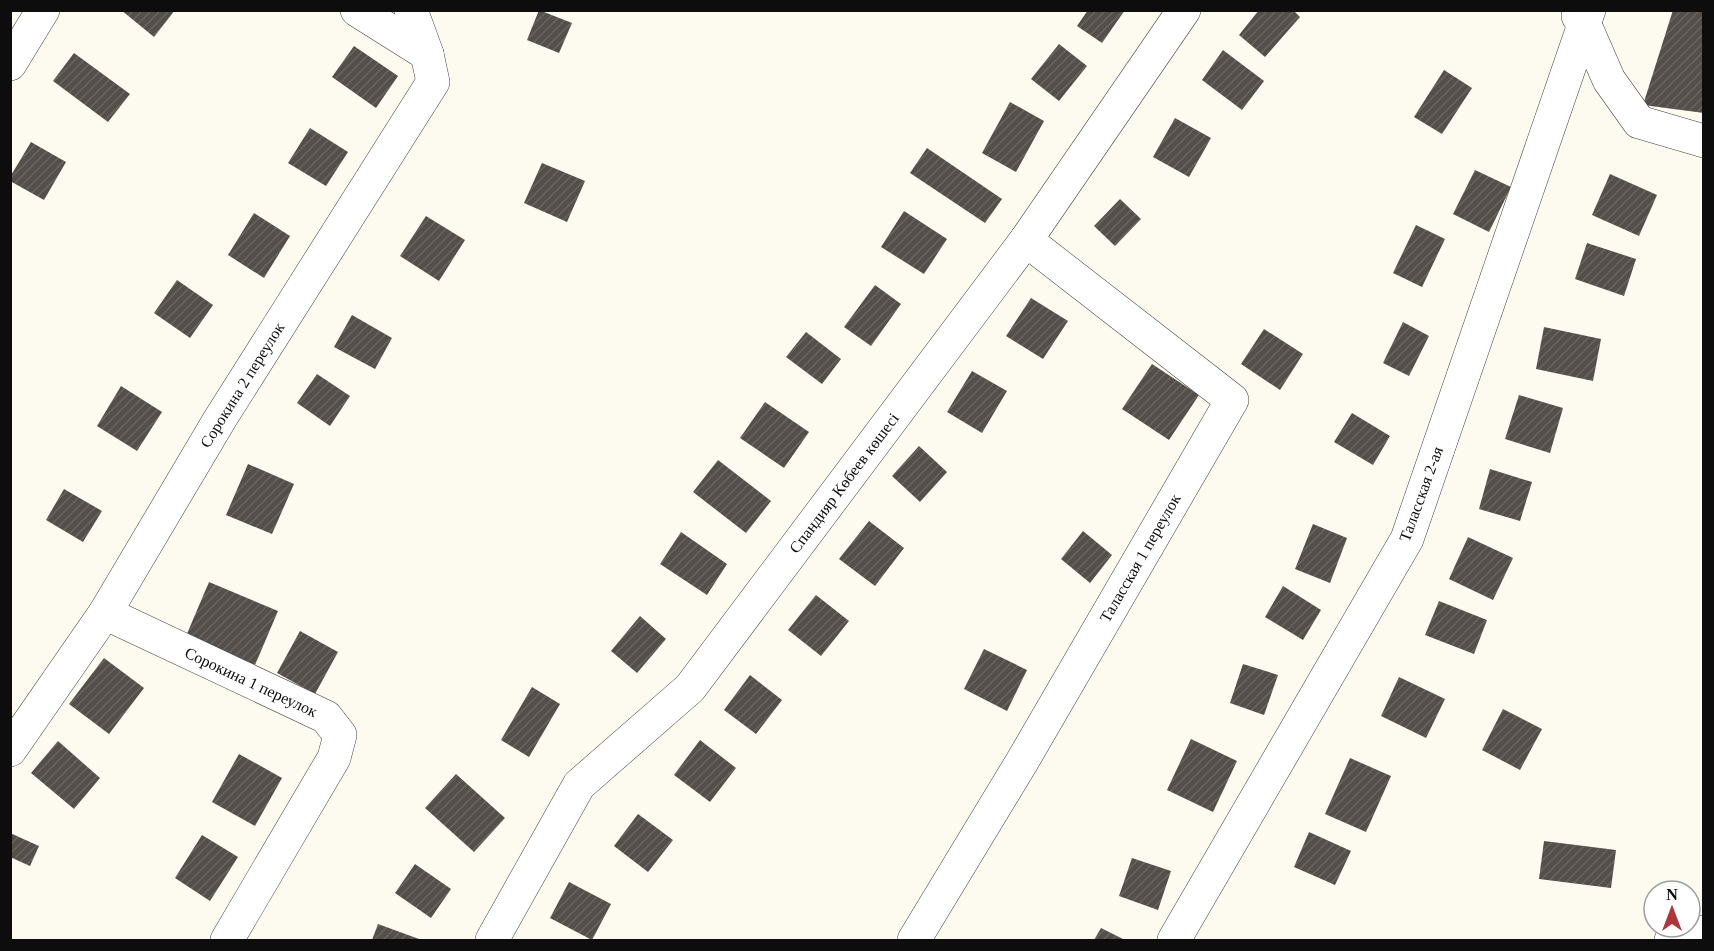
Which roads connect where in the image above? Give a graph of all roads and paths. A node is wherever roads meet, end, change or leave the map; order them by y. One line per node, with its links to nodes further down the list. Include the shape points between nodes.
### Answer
1 (43, 10): 7 (street)
2 (357, 10): 6 (street)
3 (411, 10): 6 (street, Сорокина 2 переулок)
4 (1184, 10): 9 (street, Спандияр Көбеев көшесі)
5 (1582, 15): 8 (street, via 1609,80 1639,122); 16 (street, Таласская 2-ая, via 1407,539)
6 (427, 54): 10 (street, Сорокина 2 переулок, via 433,82 220,419)
7 (10, 64)
8 (1704, 141)
9 (1026, 240): 14 (street, Спандияр Көбеев көшесі, via 690,688 579,785); 15 (street, Таласская 1 переулок, via 1232,400)
10 (105, 613): 11 (street, Сорокина 2 переулок); 13 (street, Сорокина 1 переулок, via 326,717 340,735 334,758)
11 (10, 750)
12 (1704, 932): 17 (street)
13 (227, 940)
14 (492, 940)
15 (914, 940)
16 (1174, 940)
17 (1671, 940)

